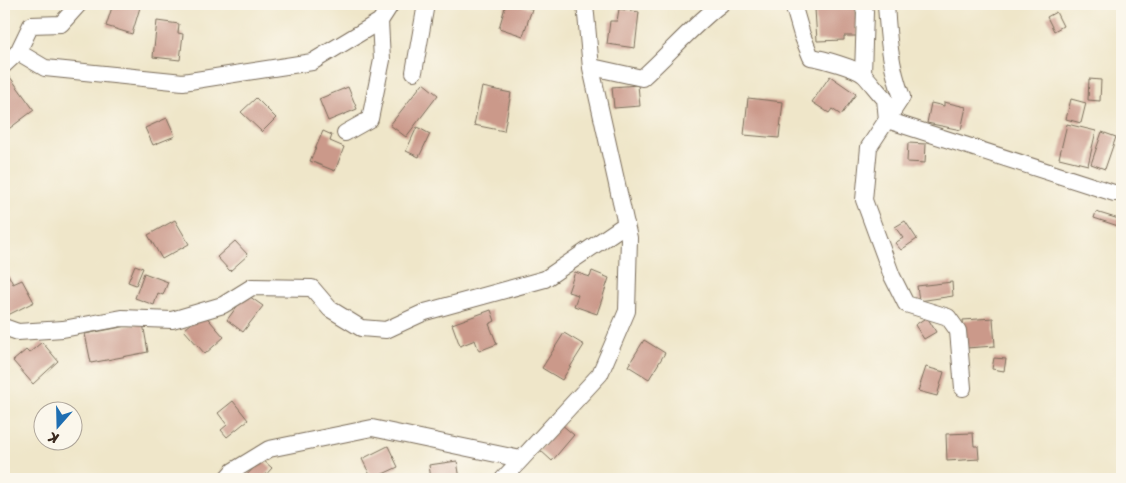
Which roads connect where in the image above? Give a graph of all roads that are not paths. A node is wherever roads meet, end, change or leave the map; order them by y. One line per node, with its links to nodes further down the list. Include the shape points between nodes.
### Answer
1 (79, 4): 10 (street, via 61,24 31,25)
2 (391, 4): 9 (street)
3 (426, 4): 13 (street)
4 (585, 4): 12 (street)
5 (721, 4): 12 (street, via 642,78)
6 (793, 4): 14 (street, via 811,57 836,62)
7 (862, 4): 14 (street, via 865,12)
8 (886, 4): 15 (street, via 888,47 902,97)
9 (380, 21): 10 (street, via 312,62 183,82 45,68); 16 (street, via 382,60 370,119)
10 (18, 52): 11 (street)
11 (4, 65)
12 (592, 68): 18 (street)
13 (414, 72)
14 (863, 74): 15 (street, via 885,99)
15 (887, 120): 17 (street); 20 (street, via 868,147 864,200 906,304 948,317 958,331)
16 (345, 133)
17 (1122, 193)
18 (626, 224): 19 (street, via 545,279 426,312 386,330 361,328 330,309 312,288 252,287 223,305 172,320 122,318 63,329 18,332); 21 (street, via 630,238 627,311 600,374)
19 (4, 327)
20 (963, 388)
21 (521, 459): 22 (street, via 372,428 269,449 233,471); 23 (street)
22 (226, 479)
23 (503, 479)

